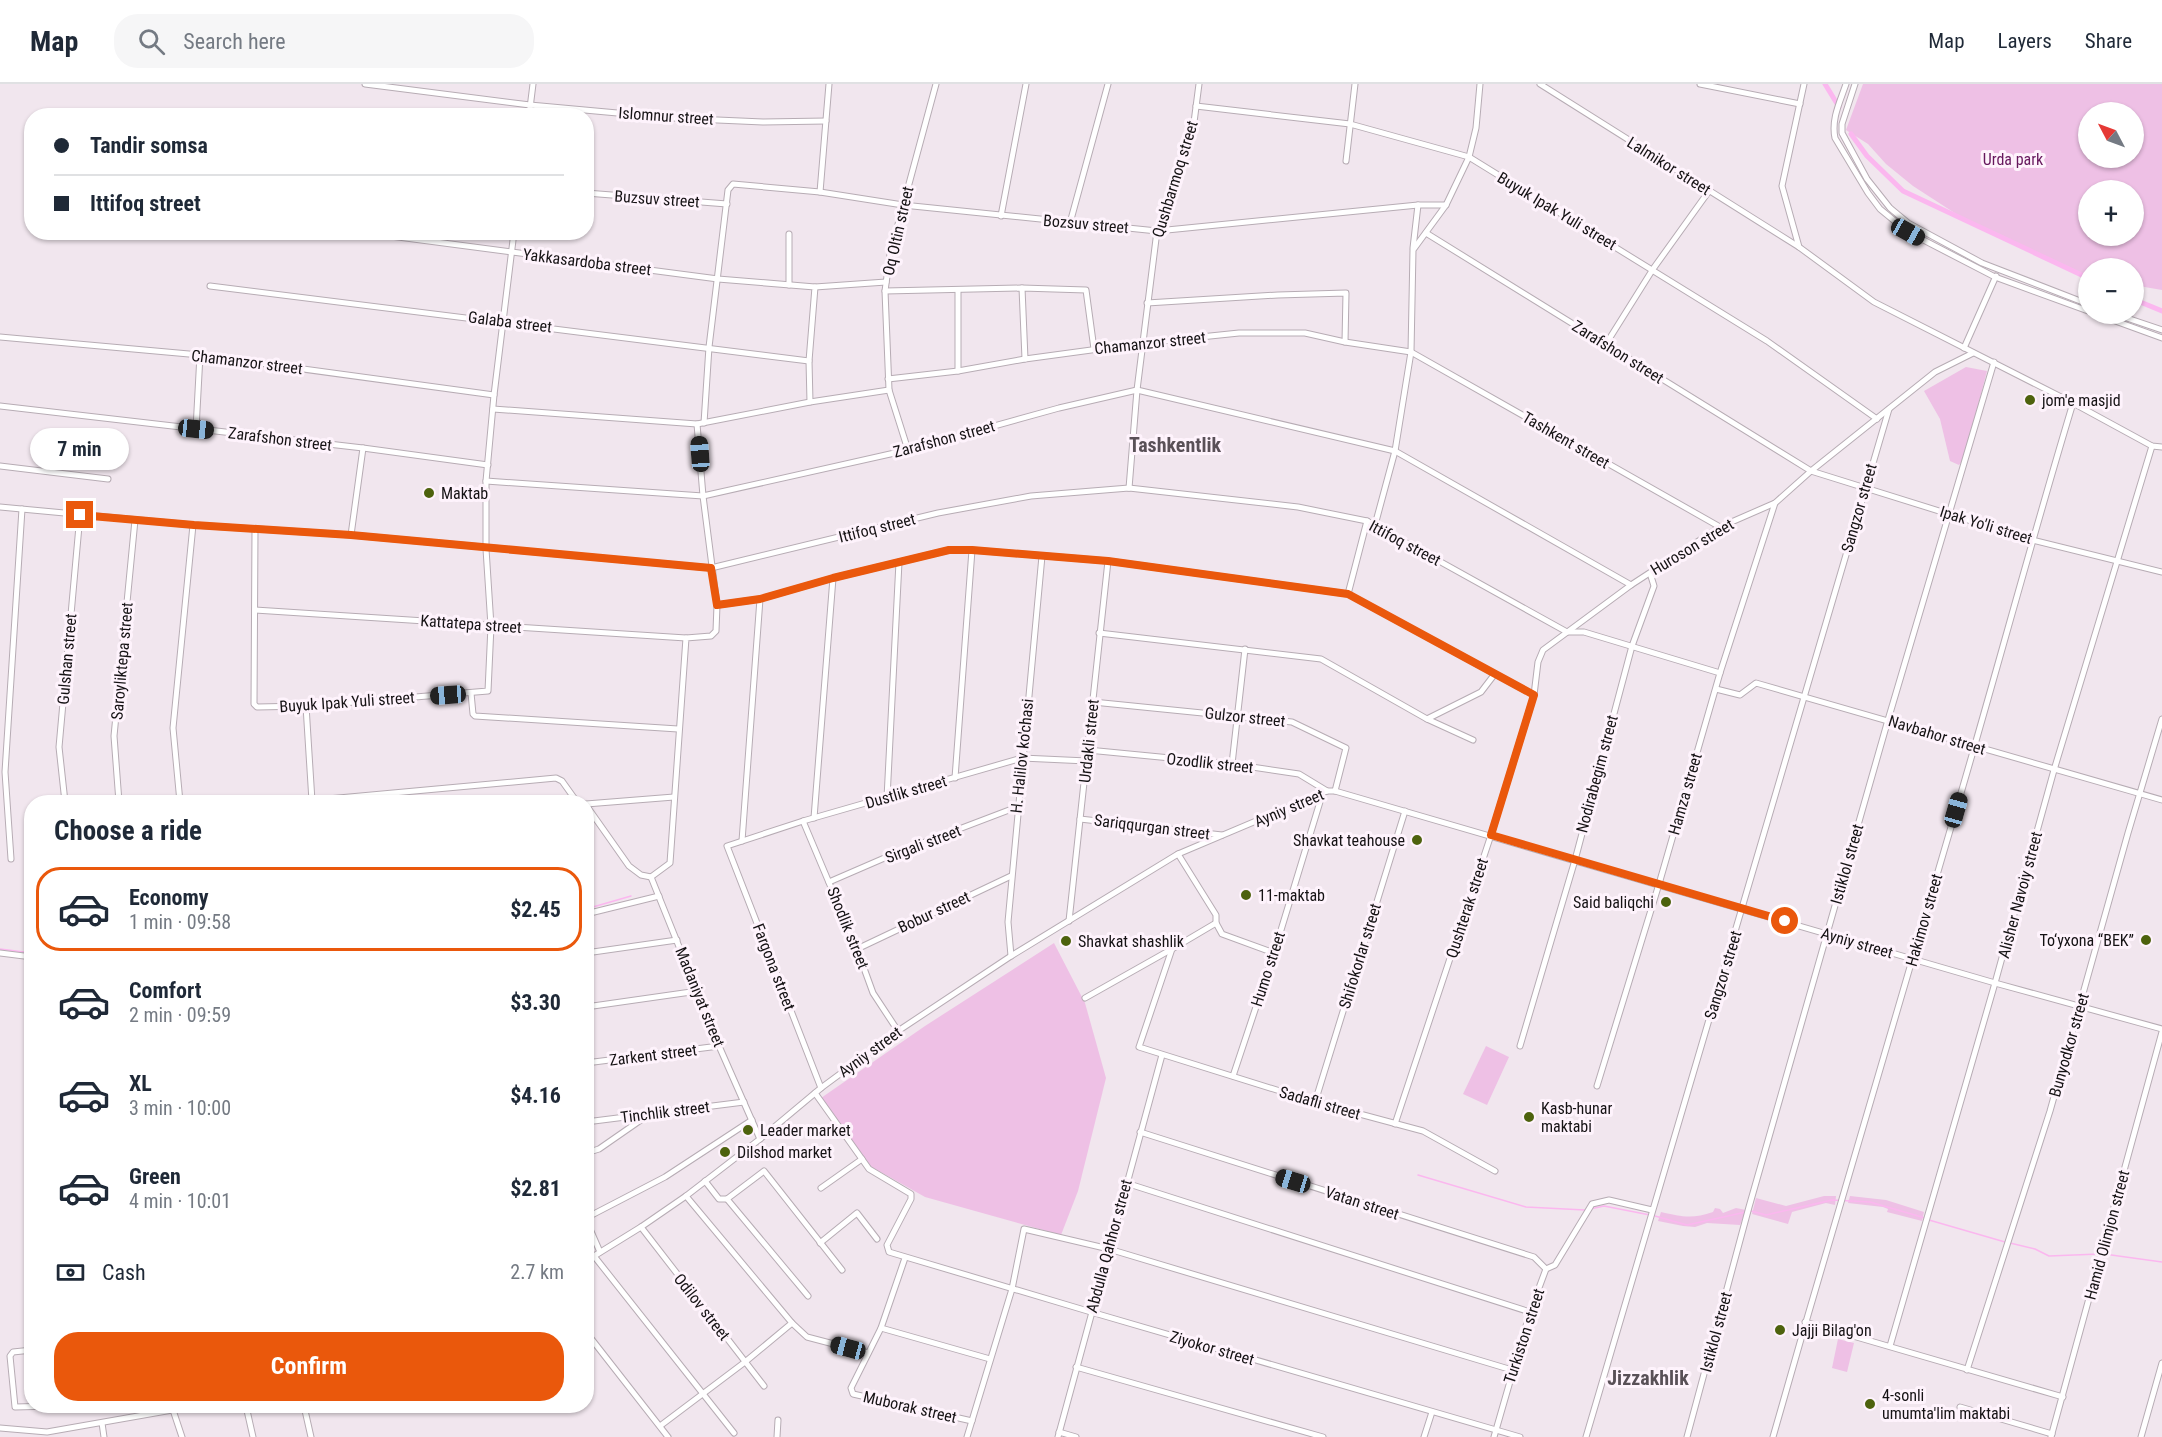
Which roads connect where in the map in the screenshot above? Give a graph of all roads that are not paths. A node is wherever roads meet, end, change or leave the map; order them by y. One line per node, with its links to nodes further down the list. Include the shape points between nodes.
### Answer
1 (365, 84): 16 (street, Islomnur street)
2 (533, 84): 16 (street)
3 (829, 84): 21 (street)
4 (936, 84): 29 (street, Oq Oltin street)
5 (1026, 84): 32 (street)
6 (1108, 84): 33 (street)
7 (1199, 84): 17 (street, Qushbarmoq street)
8 (1355, 84): 22 (street)
9 (1480, 84): 23 (street)
10 (1540, 84): 25 (street, Lalmikor street)
11 (1700, 84): 15 (street)
12 (1804, 84): 15 (street)
13 (1846, 84): 44 (street, via 1836,114 1835,138 1880,209 1908,232)
14 (1855, 84): 43 (street, via 1842,133 1879,195 1908,223)
15 (1800, 104): 39 (street, via 1782,186)
16 (530, 105): 18 (street); 19 (street, Islomnur street)
17 (1196, 106): 22 (street, Buyuk Ipak Yuli street); 34 (street, Qushbarmoq street, via 1193,130)
18 (530, 108)
19 (563, 108)
20 (594, 111): 21 (street, Islomnur street, via 672,118)
21 (826, 122): 26 (street)
22 (1350, 124): 23 (street, Buyuk Ipak Yuli street); 24 (street)
23 (1469, 157): 31 (street); 42 (street, Buyuk Ipak Yuli street)
24 (1346, 161)
25 (1708, 191): 39 (street, Lalmikor street); 42 (street)
26 (820, 192): 28 (street, Bozsuv street, via 733,184); 29 (street, Bozsuv street)
27 (594, 194): 28 (street, Buzsuv street)
28 (727, 204): 45 (street)
29 (903, 205): 32 (street, Bozsuv street); 46 (street, Oq Oltin street)
30 (1418, 205): 31 (street, Bozsuv street); 34 (street, Bozsuv street); 40 (street)
31 (1446, 205): 35 (street)
32 (1001, 216): 33 (street, Bozsuv street)
33 (1070, 223): 34 (street, Bozsuv street)
34 (1157, 231): 54 (street, Qushbarmoq street)
35 (1426, 233): 40 (street); 64 (street, Zarafshon street)
36 (789, 234): 47 (street)
37 (421, 240): 41 (street, Yakkasardoba street)
38 (513, 240): 41 (street)
39 (1799, 247): 66 (street, Lalmikor street, via 1874,302)
40 (1413, 250): 68 (street)
41 (512, 252): 45 (street, Yakkasardoba street); 56 (street)
42 (1653, 269): 64 (street); 84 (street, Buyuk Ipak Yuli street, via 1767,340)
43 (1998, 270): 44 (street); 53 (street)
44 (1995, 277): 55 (street); 66 (street)
45 (718, 279): 47 (street, Yakkasardoba street); 65 (street)
46 (886, 282): 49 (street, Yakkasardoba street); 52 (street, Oq Oltin street)
47 (789, 285): 49 (street, Yakkasardoba street)
48 (210, 286): 56 (street, Galaba street)
49 (815, 287): 72 (street)
50 (1022, 288): 51 (street); 67 (street, via 1086,290); 71 (street)
51 (958, 290): 52 (street); 74 (street)
52 (885, 291): 75 (street, Oq Oltin street)
53 (2078, 300)
54 (1147, 303): 62 (street, via 1346,293); 63 (street, Qushbarmoq street)
55 (2078, 307)
56 (503, 321): 65 (street, Galaba street); 78 (street)
57 (2124, 324): 61 (street)
58 (2144, 324): 59 (street)
59 (2162, 330)
60 (0, 337): 70 (street, Chamanzor street)
61 (2162, 338)
62 (1345, 342): 63 (street, Chamanzor street, via 1305,333 1239,333); 68 (street, Chamanzor street)
63 (1143, 343): 67 (street, Chamanzor street); 77 (street, Qushbarmoq street)
64 (1606, 344): 95 (street, Zarafshon street)
65 (710, 347): 72 (street, Galaba street); 85 (street)
66 (1964, 348): 69 (street, Lalmikor street)
67 (1094, 349): 71 (street, Chamanzor street)
68 (1411, 352): 92 (street); 110 (street, Tashkent street)
69 (1974, 353): 73 (street, Lalmikor street); 82 (street, Huroson street, via 1935,372)
70 (200, 356): 78 (street, Chamanzor street); 87 (street)
71 (1025, 358): 74 (street, Chamanzor street)
72 (809, 361): 79 (street)
73 (1994, 362): 80 (street, Lalmikor street); 104 (street, Istiklol street)
74 (958, 371): 75 (street, Chamanzor street)
75 (888, 379): 76 (street, Oq Oltin street)
76 (890, 390): 79 (street); 91 (street, Oq Oltin street)
77 (1137, 390): 91 (street, Zarafshon street); 92 (street, Zarafshon street); 98 (street, Qushbarmoq street)
78 (494, 395): 83 (street)
79 (810, 402): 85 (street)
80 (2073, 403): 88 (street, Lalmikor street); 113 (street, Hakimov street)
81 (0, 406): 87 (street, Zarafshon street)
82 (1889, 408): 84 (street, Huroson street); 99 (street, Sangzor street)
83 (493, 409): 86 (street); 93 (street)
84 (1877, 418): 95 (street, Huroson street)
85 (704, 423): 86 (street)
86 (697, 424): 100 (street)
87 (196, 429): 90 (street, Zarafshon street)
88 (2152, 446): 89 (street); 117 (street, Alisher Navoiy street)
89 (2162, 447)
90 (363, 448): 93 (street, Zarafshon street); 112 (street)
91 (908, 450): 100 (street, Zarafshon street)
92 (1395, 451): 109 (street); 124 (street)
93 (488, 465): 97 (street)
94 (0, 466): 96 (street)
95 (1811, 471): 99 (street, Ipak Yo'li street); 101 (street, Huroson street)
96 (108, 479)
97 (486, 481): 100 (street, Zarafshon street); 114 (street)
98 (1129, 488): 107 (street, Ittifoq street, via 1298,507); 120 (street, Ittifoq street, via 1031,496 938,513)
99 (1864, 489): 104 (street, Ipak Yo'li street); 140 (street, Sangzor street)
100 (703, 496): 120 (street)
101 (1775, 503): 110 (street, Huroson street); 135 (street, Hamza street)
102 (0, 507): 103 (street, Ittifoq street)
103 (22, 509): 105 (street, Ittifoq street); 180 (street, via 5,772)
104 (1950, 514): 113 (street, Ipak Yo'li street); 146 (street, Istiklol street)
105 (80, 515): 106 (street, Ittifoq street); 159 (street, Gulshan street, via 59,747)
106 (135, 520): 108 (street, Ittifoq street); 160 (street, Saroyliktepa street, via 114,741)
107 (1367, 521): 109 (street, Ittifoq street); 125 (street)
108 (194, 525): 111 (street, Ittifoq street); 161 (street, via 173,728)
109 (1375, 525): 130 (street, Ittifoq street)
110 (1720, 527): 122 (street, Huroson street)
111 (255, 530): 112 (street, Ittifoq street); 128 (street, Buyuk Ipak Yuli street)
112 (351, 535): 114 (street, Ittifoq street)
113 (2032, 540): 117 (street, Ipak Yo'li street); 149 (street, Hakimov street)
114 (486, 549): 120 (street, Ittifoq street); 129 (street)
115 (972, 550): 116 (street); 119 (street, via 949,550); 155 (street)
116 (1042, 556): 118 (street); 151 (street, H. Halilov ko'chasi)
117 (2118, 560): 121 (street, Ipak Yo'li street); 154 (street, Alisher Navoiy street)
118 (1108, 561): 125 (street); 131 (street, Urdakli street)
119 (899, 562): 123 (street); 166 (street)
120 (711, 568): 127 (street)
121 (2162, 572)
122 (1650, 573): 124 (street, Huroson street); 133 (street, Nodirabegim street, via 1654,586)
123 (833, 578): 126 (street); 172 (street)
124 (1631, 585): 130 (street, Huroson street)
125 (1348, 594): 136 (street)
126 (760, 599): 127 (street); 177 (street)
127 (717, 605): 132 (street, Kattatepa street, via 714,634)
128 (255, 610): 129 (street, Kattatepa street); 142 (street, Buyuk Ipak Yuli street, via 254,704 261,709)
129 (491, 626): 132 (street, Kattatepa street); 138 (street, Buyuk Ipak Yuli street, via 488,691)
130 (1567, 632): 133 (street, Ittifoq street, via 1584,632); 139 (street, Qushterak street, via 1543,650)
131 (1099, 633): 134 (street); 141 (street, Urdakli street)
132 (686, 638): 147 (street)
133 (1632, 646): 135 (street, Ittifoq street); 181 (street, Nodirabegim street)
134 (1245, 649): 143 (street); 145 (street, via 1321,659)
135 (1720, 673): 137 (street, Hamza street)
136 (1494, 675): 139 (street); 145 (street, via 1480,693)
137 (1716, 689): 140 (street, Navbahor street, via 1740,695 1756,683); 185 (street, Hamza street)
138 (471, 693): 142 (street, Buyuk Ipak Yuli street); 147 (street, via 475,716)
139 (1534, 695): 175 (street, Qushterak street)
140 (1804, 697): 146 (street, Navbahor street); 187 (street, Sangzor street)
141 (1093, 702): 143 (street, Gulzor street); 150 (street, Urdakli street)
142 (306, 706): 162 (street)
143 (1236, 716): 153 (street); 156 (street, Gulzor street, via 1292,722 1346,748)
144 (2162, 718): 158 (street, Bunyodkor street)
145 (1427, 719): 148 (street)
146 (1888, 720): 149 (street, Navbahor street); 191 (street, Istiklol street)
147 (678, 729): 165 (street)
148 (1473, 740)
149 (1974, 747): 154 (street, Navbahor street); 200 (street, Hakimov street)
150 (1088, 750): 152 (street, Urdakli street); 153 (street, Ozodlik street)
151 (1022, 758): 152 (street, Dustlik street); 155 (street, Dustlik street); 169 (street, H. Halilov ko'chasi)
152 (1087, 761): 173 (street, Urdakli street)
153 (1232, 765): 157 (street, Ozodlik street, via 1299,774)
154 (2054, 770): 158 (street, Navbahor street); 201 (street, Alisher Navoiy street)
155 (955, 778): 166 (street, Dustlik street)
156 (1335, 790): 157 (street, Ayniy street); 170 (street, Ayniy street)
157 (1324, 792): 176 (street, Ayniy street); 197 (street, Humo street)
158 (2139, 794): 167 (street, Navbahor street); 205 (street, Bunyodkor street)
159 (64, 795)
160 (118, 795)
161 (179, 795)
162 (312, 795)
163 (376, 795): 164 (street, via 556,778)
164 (572, 795)
165 (674, 797): 168 (street); 183 (street, via 670,863)
166 (887, 798): 172 (street, Dustlik street)
167 (2162, 800)
168 (594, 803)
169 (1017, 807): 182 (street, H. Halilov ko'chasi); 184 (street, Sirgali street)
170 (1405, 811): 175 (street, Ayniy street); 217 (street, Shifokorlar street)
171 (594, 816): 183 (street, via 629,866)
172 (814, 818): 174 (street, Dustlik street)
173 (1080, 819): 176 (street, Sariqqurgan street); 189 (street, Urdakli street)
174 (803, 821): 177 (street, Dustlik street); 184 (street, Shodlik street)
175 (1491, 835): 181 (street, Ayniy street); 221 (street, Qushterak street)
176 (1224, 836): 179 (street, Ayniy street)
177 (742, 841): 178 (street, Dustlik street)
178 (727, 846): 214 (street, Fargona street)
179 (1178, 854): 189 (street, Ayniy street); 190 (street, via 1216,915)
180 (11, 859)
181 (1575, 860): 185 (street, Ayniy street); 209 (street, Nodirabegim street)
182 (1011, 876): 193 (street, Bobur street); 199 (street, H. Halilov ko'chasi, via 1007,934)
183 (651, 877): 186 (street, Madaniyat street)
184 (829, 882): 193 (street, Shodlik street)
185 (1659, 884): 187 (street, Ayniy street); 213 (street, Hamza street)
186 (659, 896): 188 (street); 192 (street, Madaniyat street)
187 (1743, 909): 191 (street, Ayniy street); 232 (street, Sangzor street)
188 (594, 912)
189 (1069, 921): 199 (street, Ayniy street)
190 (1216, 923): 194 (street); 197 (street, via 1222,934)
191 (1828, 934): 200 (street, Ayniy street); 295 (street, Istiklol street)
192 (677, 940): 195 (street); 202 (street, Madaniyat street)
193 (857, 949): 207 (street, Shodlik street, via 873,993)
194 (1172, 949): 203 (street); 210 (street, Sadafli street, via 1140,1047)
195 (594, 952)
196 (0, 953): 198 (street)
197 (1274, 953): 212 (street, Humo street)
198 (24, 956)
199 (1011, 956): 207 (street, Ayniy street)
200 (1912, 958): 201 (street, Ayniy street); 248 (street, Hakimov street)
201 (1995, 983): 205 (street, Ayniy street); 252 (street, Alisher Navoiy street)
202 (698, 991): 204 (street); 208 (street, Madaniyat street)
203 (1085, 998)
204 (594, 1005)
205 (2081, 1007): 206 (street, Ayniy street); 260 (street, Bunyodkor street)
206 (2162, 1030): 263 (street, Hamid Olimjon street)
207 (898, 1031): 214 (street, Ayniy street)
208 (719, 1046): 211 (street, Zarkent street); 216 (street, Madaniyat street)
209 (1520, 1046)
210 (1162, 1055): 212 (street, Sadafli street); 222 (street, Abdulla Qahhor street)
211 (594, 1062)
212 (1233, 1076): 217 (street, Sadafli street)
213 (1597, 1086)
214 (821, 1088): 215 (street, Ayniy street)
215 (815, 1093): 223 (street, Ayniy street); 225 (street)
216 (744, 1102): 218 (street, Tinchlik street); 219 (street, Madaniyat street)
217 (1316, 1102): 221 (street, Sadafli street)
218 (650, 1114): 220 (street, Tinchlik street); 224 (street)
219 (752, 1120): 223 (street, Madaniyat street); 233 (street, via 665,1177)
220 (594, 1121)
221 (1395, 1124): 226 (street, Sadafli street, via 1423,1131)
222 (1140, 1132): 228 (street, Abdulla Qahhor street); 242 (street, Vatan street, via 1534,1257)
223 (760, 1139): 227 (street, Ayniy street)
224 (594, 1151)
225 (862, 1159): 229 (street); 241 (street, via 869,1169 911,1194 887,1245 889,1252)
226 (1495, 1171)
227 (705, 1181): 230 (street, Ayniy street); 231 (street, via 719,1198)
228 (1126, 1183): 238 (street, Abdulla Qahhor street); 247 (street)
229 (821, 1188)
230 (686, 1196): 234 (street, Ayniy street); 249 (street)
231 (727, 1199): 236 (street, via 764,1172); 245 (street)
232 (1652, 1210): 242 (street, Turkiston street, via 1609,1200 1592,1204 1555,1264); 294 (street, Sangzor street)
233 (594, 1215)
234 (641, 1227): 239 (street, Ayniy street); 256 (street, Odilov street)
235 (877, 1239): 236 (street, via 857,1213)
236 (820, 1243): 243 (street)
237 (594, 1244): 239 (street)
238 (1109, 1249): 244 (street, via 1024,1229); 246 (street, Abdulla Qahhor street); 259 (street)
239 (597, 1254): 240 (street, Ayniy street); 262 (street)
240 (594, 1256)
241 (905, 1258): 244 (street, Ziyokor street); 250 (street, Muborak street)
242 (1546, 1269): 247 (street, Turkiston street)
243 (842, 1270)
244 (1012, 1288): 246 (street, Ziyokor street); 255 (street)
245 (808, 1296)
246 (1091, 1312): 258 (street, Abdulla Qahhor street); 266 (street, Ziyokor street)
247 (1530, 1312): 259 (street, Turkiston street)
248 (1805, 1322): 252 (street); 296 (street, Hakimov street)
249 (792, 1323): 254 (street, via 807,1337); 256 (street)
250 (881, 1328): 254 (street, Muborak street); 255 (street)
251 (594, 1342): 275 (street)
252 (1890, 1346): 260 (street)
253 (24, 1351): 264 (street, via 10,1356 15,1407)
254 (868, 1353): 273 (street, Muborak street, via 850,1388 853,1394)
255 (990, 1359): 273 (street)
256 (745, 1362): 261 (street, Odilov street); 262 (street)
257 (2162, 1363): 297 (street)
258 (1076, 1367): 280 (street, Abdulla Qahhor street); 290 (street)
259 (1512, 1370): 277 (street, Turkiston street)
260 (1967, 1370): 263 (street)
261 (764, 1386)
262 (704, 1393): 275 (street); 278 (street)
263 (2062, 1397): 281 (street, Hamid Olimjon street)
264 (24, 1407)
265 (1960, 1407): 281 (street)
266 (1432, 1412): 277 (street, Ziyokor street); 291 (street)
267 (160, 1413): 271 (street)
268 (174, 1413): 283 (street)
269 (248, 1413): 284 (street)
270 (306, 1413): 285 (street)
271 (156, 1414): 274 (street)
272 (778, 1420): 287 (street)
273 (972, 1421): 288 (street)
274 (102, 1423): 279 (street); 282 (street)
275 (660, 1426): 286 (street)
276 (0, 1428): 279 (street)
277 (1495, 1430): 292 (street, Turkiston street); 293 (street, Ziyokor street)
278 (734, 1433)
279 (46, 1434)
280 (1058, 1435): 289 (street)
281 (2052, 1436)
282 (104, 1437)
283 (182, 1437)
284 (253, 1437)
285 (311, 1437)
286 (668, 1437)
287 (777, 1437)
288 (967, 1437)
289 (1076, 1437)
290 (1323, 1437)
291 (1424, 1437)
292 (1494, 1437)
293 (1520, 1437)
294 (1586, 1437)
295 (1687, 1437)
296 (1773, 1437)
297 (2141, 1437)

